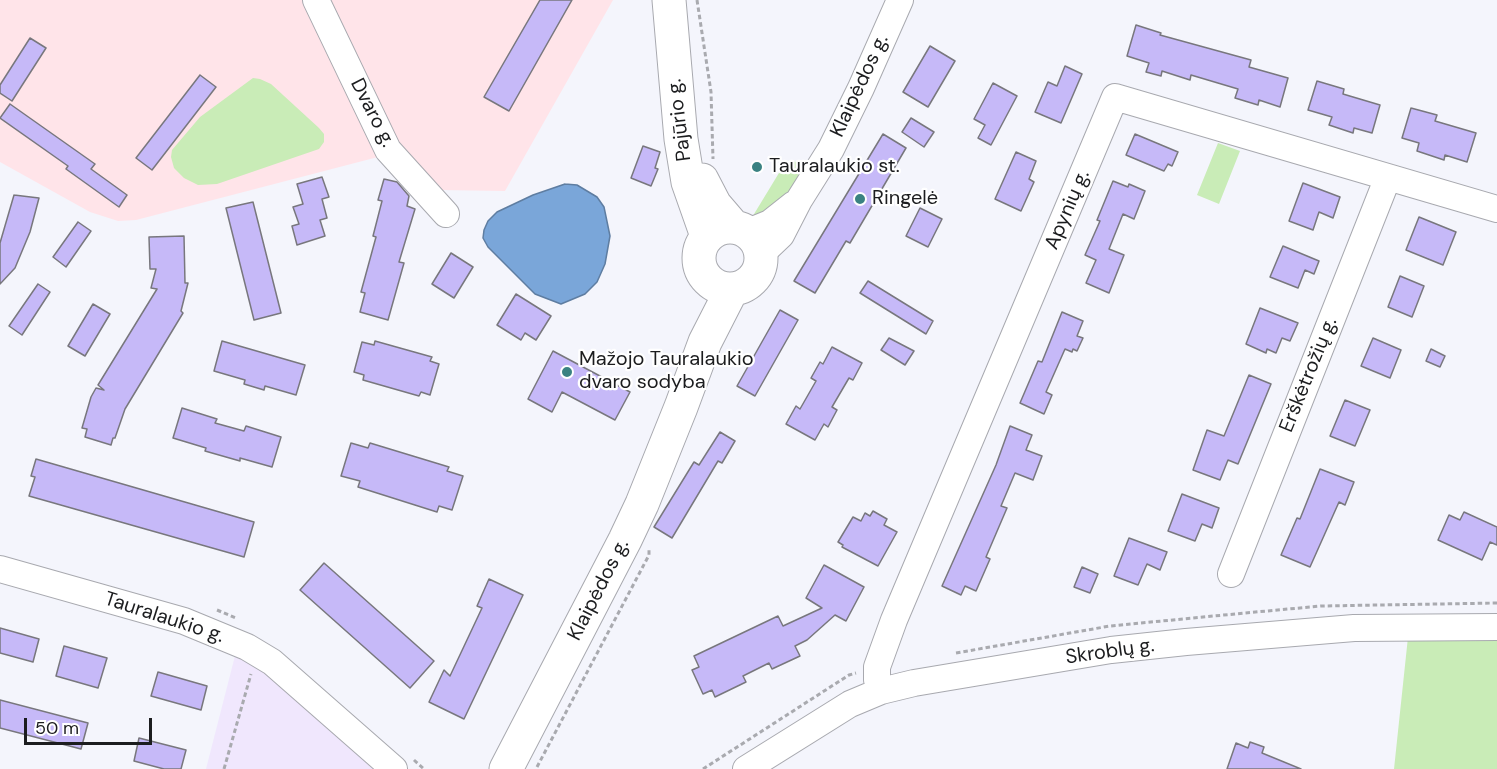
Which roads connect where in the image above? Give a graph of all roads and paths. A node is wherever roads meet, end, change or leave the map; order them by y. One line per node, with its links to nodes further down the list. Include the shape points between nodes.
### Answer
1 (316, 0): 9 (street, Dvaro g., via 388,150)
2 (669, 0): 10 (main road, Pajūrio g., via 688,182)
3 (683, 0): 10 (main road, Pajūrio g., via 685,63 696,160 701,179)
4 (697, 0): 6 (path, via 711,92)
5 (900, 0): 10 (street, Klaipėdos g., via 831,148 781,235)
6 (713, 165)
7 (1388, 177): 8 (street, Apynių g.); 13 (street, Erškėtrožių g.); 16 (street, Apynių g., via 1115,97 894,620 876,667)
8 (1497, 209)
9 (446, 214)
10 (737, 237): 11 (main road, via 699,253 699,262); 11 (main road, via 757,273 751,280)
11 (720, 284): 19 (main road, Klaipėdos g., via 708,308 705,342 642,504)
12 (0, 569): 18 (street, Tauralaukio g., via 184,621 247,647 272,662)
13 (1231, 574)
14 (1497, 627): 16 (street, Skroblų g., via 1354,628 1186,642 1111,650)
15 (258, 677): 17 (path, via 251,673)
16 (881, 690): 20 (street, Skroblų g., via 850,704)
17 (224, 769)
18 (394, 769)
19 (506, 769)
20 (746, 769)

